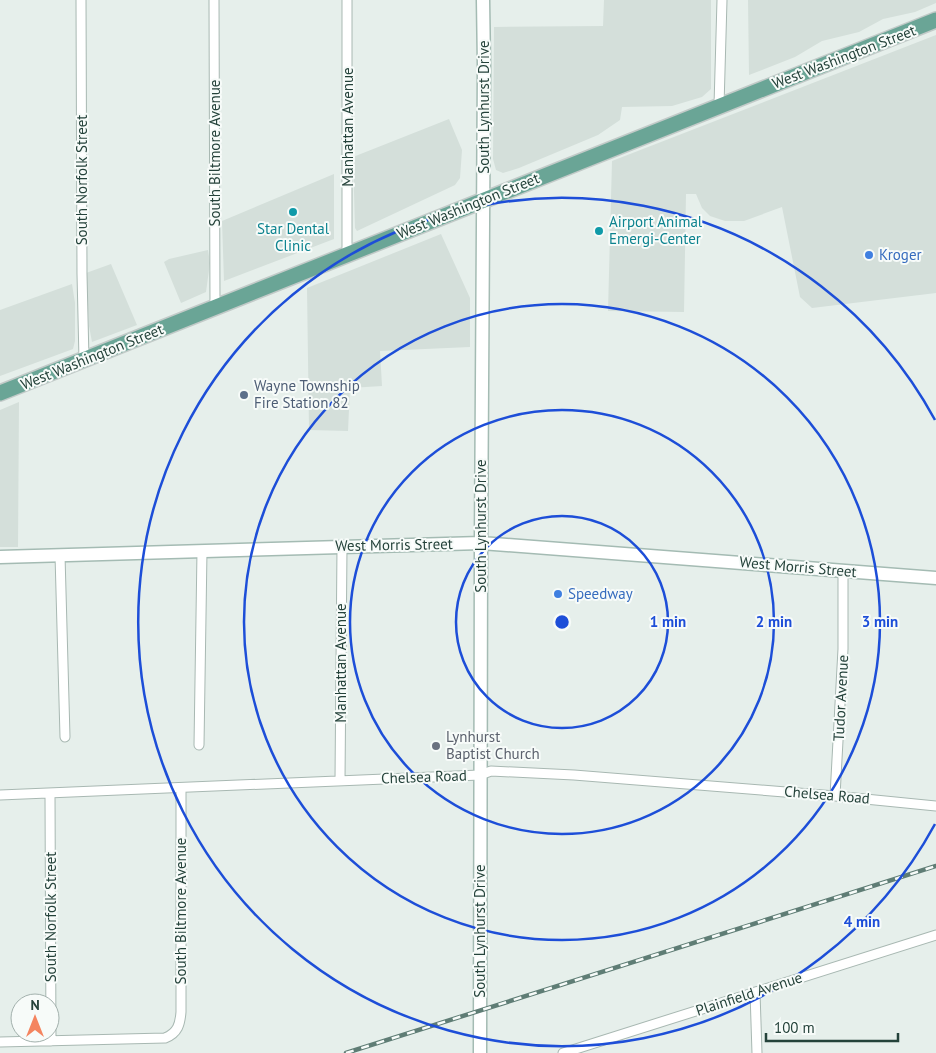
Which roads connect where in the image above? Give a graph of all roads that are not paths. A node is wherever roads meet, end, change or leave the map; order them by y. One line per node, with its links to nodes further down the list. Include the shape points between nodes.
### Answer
1 (81, 0): 11 (street, South Norfolk Street)
2 (214, 0): 10 (street, South Biltmore Avenue)
3 (347, 0): 9 (street, Manhattan Avenue)
4 (483, 0): 8 (main road, South Lynhurst Drive)
5 (722, 0): 7 (street)
6 (936, 20): 7 (main road, West Washington Street)
7 (719, 106): 8 (main road, West Washington Street)
8 (484, 200): 9 (main road, West Washington Street); 13 (main road, South Lynhurst Drive)
9 (347, 255): 10 (main road, West Washington Street)
10 (215, 307): 11 (main road, West Washington Street)
11 (84, 360): 12 (main road, West Washington Street)
12 (0, 393)
13 (481, 544): 14 (main road, West Morris Street); 18 (main road, West Morris Street); 22 (main road, South Lynhurst Drive)
14 (342, 546): 15 (main road, West Morris Street); 23 (street, Manhattan Avenue)
15 (202, 551): 16 (main road, West Morris Street); 21 (street)
16 (60, 555): 17 (main road, West Morris Street); 20 (street)
17 (0, 557)
18 (843, 571): 19 (main road, West Morris Street); 27 (street, Tudor Avenue, via 844,649)
19 (936, 578)
20 (65, 737)
21 (200, 745)
22 (480, 775): 23 (street, Chelsea Road); 27 (street, Chelsea Road, via 491,771 537,773); 33 (main road, South Lynhurst Drive)
23 (340, 780): 24 (street, Chelsea Road)
24 (181, 788): 25 (street, Chelsea Road); 32 (street, South Biltmore Avenue, via 180,1024 165,1038)
25 (50, 794): 26 (street, Chelsea Road); 31 (street, South Norfolk Street)
26 (0, 795)
27 (836, 796): 28 (street, Chelsea Road)
28 (936, 806)
29 (936, 935): 30 (street, Plainfield Avenue)
30 (755, 992): 34 (street, Plainfield Avenue); 35 (street)
31 (51, 993)
32 (60, 1041)
33 (480, 1053)
34 (563, 1053)
35 (757, 1053)

